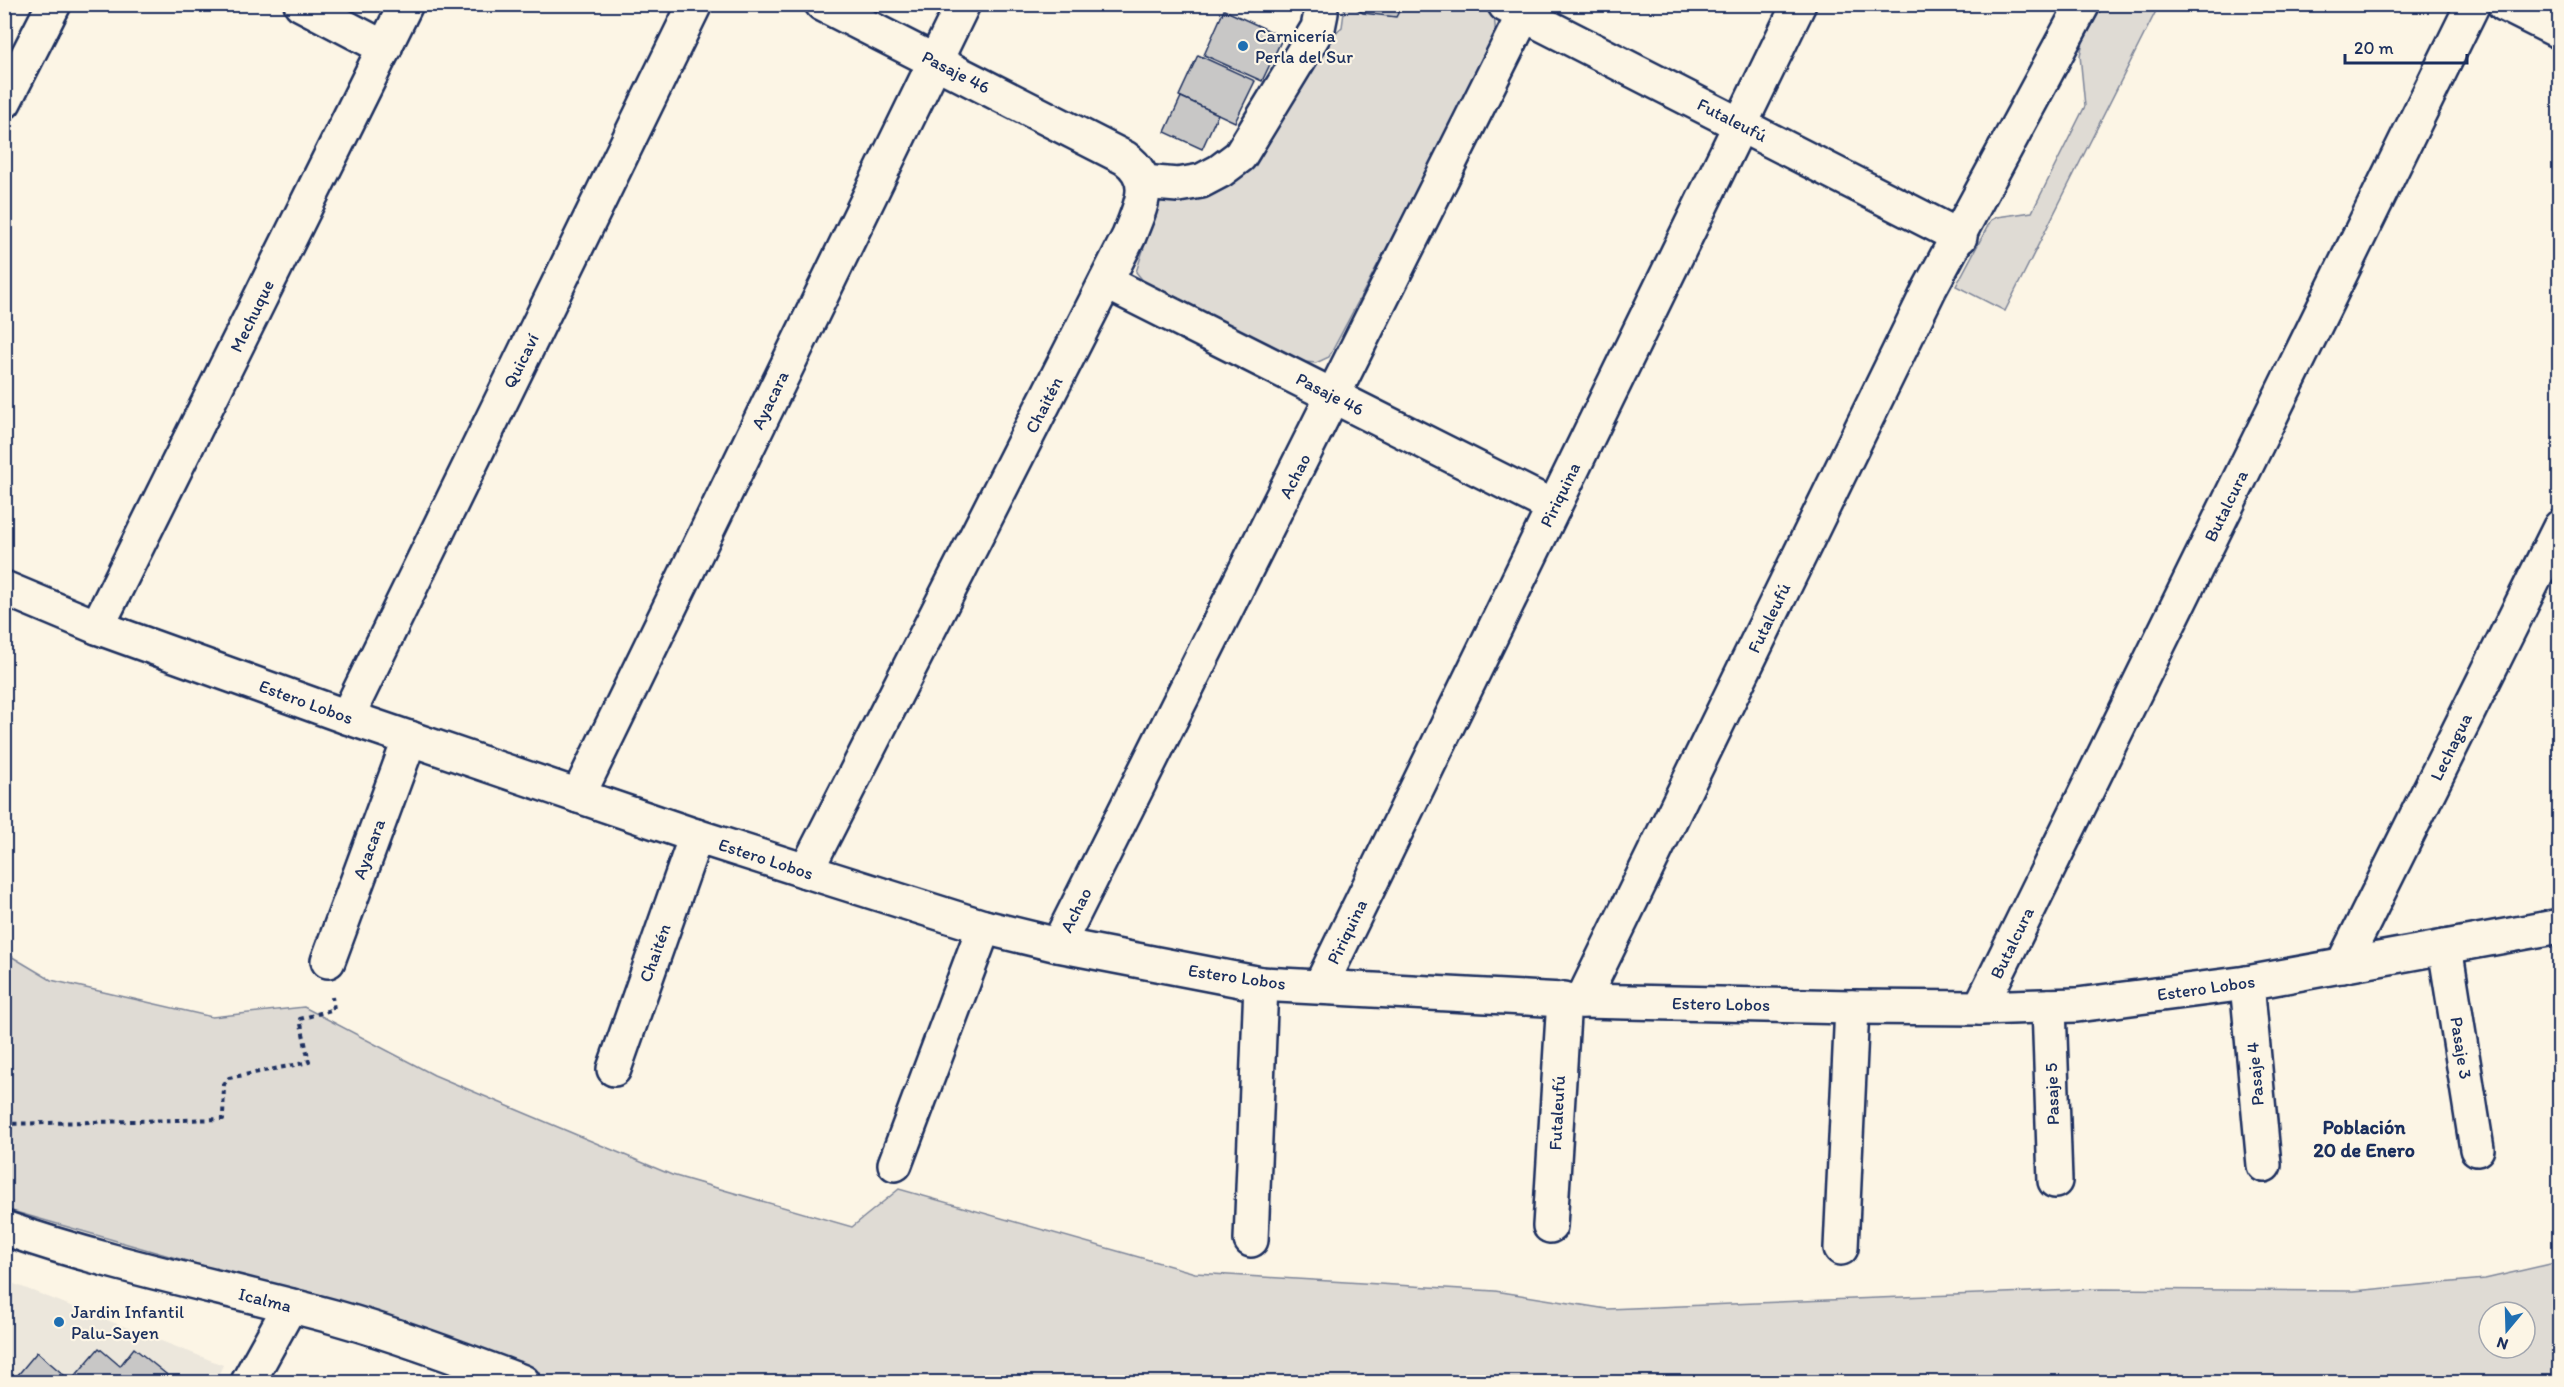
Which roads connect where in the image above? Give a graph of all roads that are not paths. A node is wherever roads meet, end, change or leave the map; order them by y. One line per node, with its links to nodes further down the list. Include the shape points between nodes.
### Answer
1 (54, 4): 16 (street)
2 (302, 4): 14 (street)
3 (406, 4): 14 (street, Mechuque)
4 (695, 4): 26 (street, Quicaví)
5 (822, 4): 15 (street, Pasaje 46)
6 (963, 4): 15 (street, Ayacara)
7 (1320, 4): 18 (street, via 1318,28 1240,156 1201,181 1178,185)
8 (1799, 4): 17 (street, Piriquina)
9 (2083, 4): 19 (street, Futaleufú)
10 (2473, 4): 43 (street, Butalcura)
11 (2504, 4): 13 (street)
12 (1519, 8): 17 (street, Futaleufú); 21 (street, Achao)
13 (2559, 32)
14 (385, 48): 25 (street, Mechuque)
15 (935, 62): 18 (street, Pasaje 46, via 1125,158 1136,166); 28 (street, Ayacara)
16 (4, 102)
17 (1740, 125): 19 (street, Futaleufú); 22 (street, Piriquina)
18 (1143, 182): 20 (street, Chaitén, via 1135,220)
19 (1960, 237): 40 (street, Futaleufú, via 1930,288)
20 (1106, 282): 21 (street, Pasaje 46); 30 (street, Chaitén)
21 (1335, 396): 22 (street, Pasaje 46); 33 (street, Achao)
22 (1554, 507): 39 (street, Piriquina)
23 (2559, 527): 36 (street, Lechagua)
24 (4, 588): 25 (street, Estero Lobos)
25 (97, 627): 26 (street, Estero Lobos)
26 (347, 717): 27 (street, Estero Lobos)
27 (410, 738): 28 (street, Estero Lobos); 35 (street, Ayacara)
28 (578, 796): 29 (street, Estero Lobos)
29 (696, 837): 30 (street, Estero Lobos); 44 (street, Chaitén)
30 (806, 872): 32 (street, Estero Lobos)
31 (2559, 926): 34 (street, Estero Lobos)
32 (984, 927): 33 (street, Estero Lobos); 46 (street)
33 (1058, 945): 38 (street, Estero Lobos)
34 (2445, 947): 36 (street, Estero Lobos); 45 (street, Pasaje 3)
35 (328, 961)
36 (2342, 966): 37 (street, Estero Lobos)
37 (2247, 983): 41 (street, Estero Lobos); 47 (street, Pasaje 4)
38 (1261, 984): 39 (street, Estero Lobos); 51 (street)
39 (1321, 985): 40 (street, Estero Lobos)
40 (1573, 1000): 42 (street, Estero Lobos); 49 (street, Futaleufú)
41 (2049, 1006): 43 (street, Estero Lobos); 48 (street, Pasaje 5)
42 (1852, 1007): 43 (street, Estero Lobos); 52 (street)
43 (1980, 1008)
44 (614, 1069)
45 (2477, 1149)
46 (895, 1164)
47 (2264, 1165)
48 (2055, 1181)
49 (1551, 1226)
50 (4, 1228): 53 (street, Icalma, via 66,1250)
51 (1251, 1240)
52 (1841, 1248)
53 (290, 1306): 54 (street); 55 (street, Icalma, via 388,1333)
54 (248, 1383)
55 (523, 1383)

